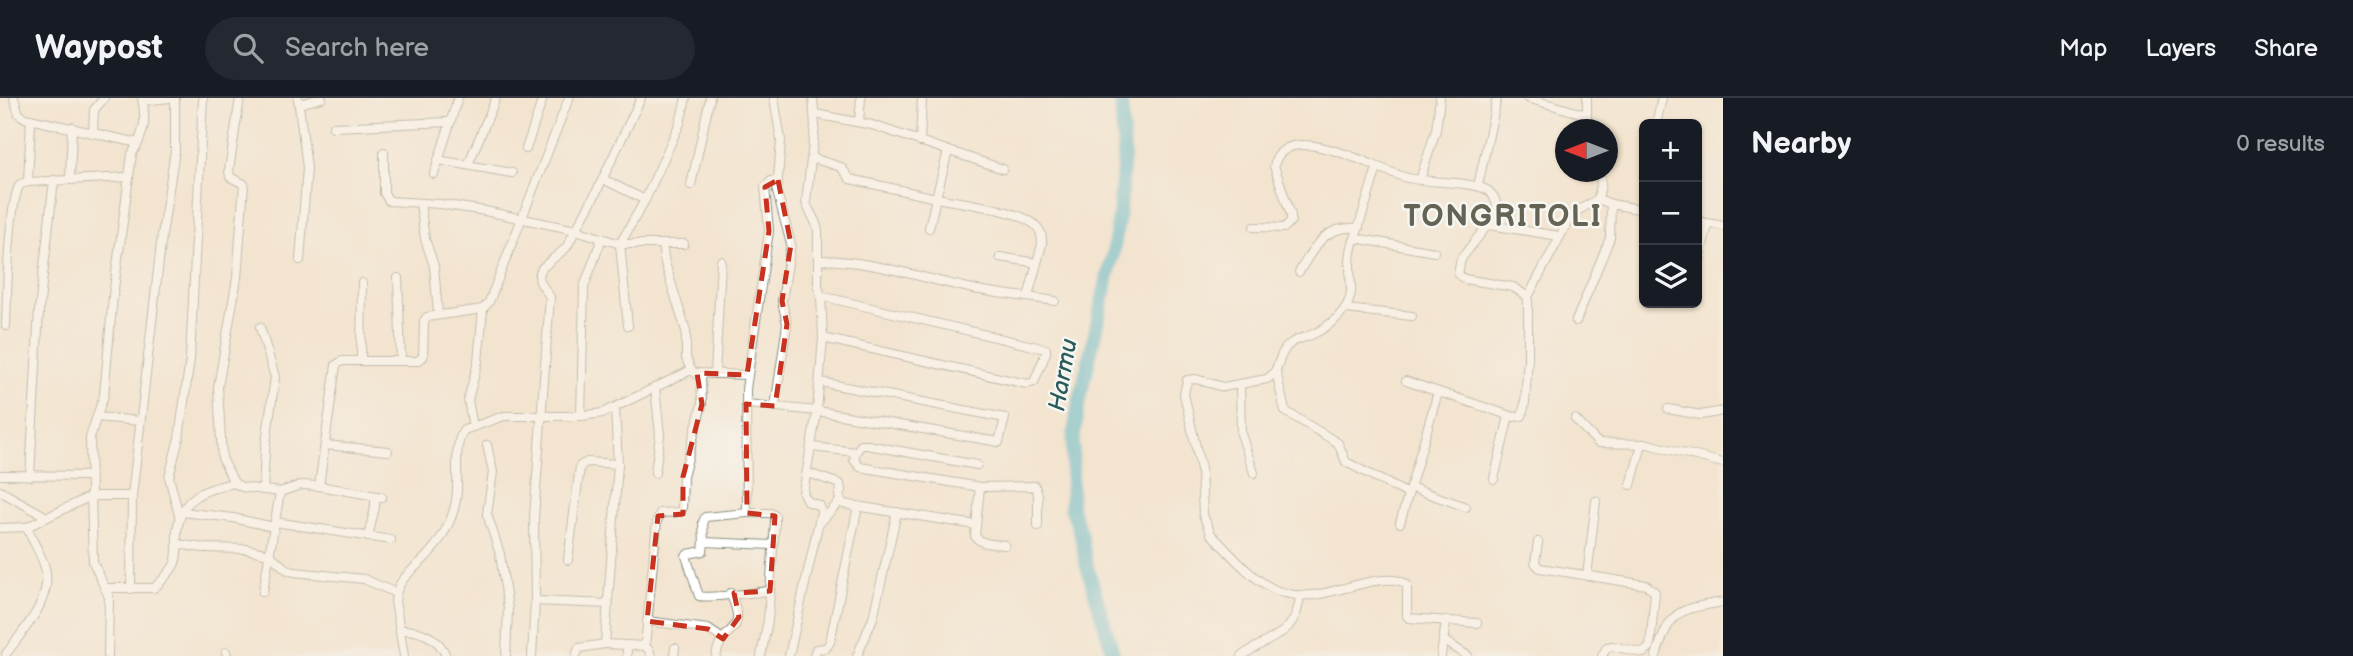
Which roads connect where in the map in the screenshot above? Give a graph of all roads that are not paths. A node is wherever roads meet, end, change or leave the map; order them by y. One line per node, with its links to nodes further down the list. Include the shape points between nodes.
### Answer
1 (104, 98): 35 (street, via 94,110)
2 (169, 98): 23 (street)
3 (175, 98): 125 (street, via 175,150)
4 (203, 98): 159 (street, via 190,359 169,477)
5 (240, 98): 143 (street, via 229,170 230,177 244,184 244,207 218,387 222,458)
6 (322, 98): 24 (street)
7 (458, 98): 31 (street)
8 (496, 98): 43 (street)
9 (543, 98): 38 (street)
10 (569, 98): 64 (street)
11 (641, 98): 49 (street)
12 (686, 98): 60 (street, via 680,123)
13 (710, 98): 56 (street)
14 (774, 98): 52 (street, via 781,140)
15 (813, 98): 26 (street)
16 (861, 98): 32 (street)
17 (922, 98): 36 (street)
18 (1440, 98): 53 (street, via 1436,130)
19 (1497, 98): 57 (street)
20 (1527, 98): 27 (street)
21 (1587, 98): 27 (street)
22 (1662, 98): 30 (street)
23 (143, 99): 37 (street, via 145,127)
24 (299, 101): 82 (street, via 307,168)
25 (16, 106): 28 (street)
26 (815, 114): 32 (street); 41 (street)
27 (1587, 115): 29 (street)
28 (31, 119): 33 (street); 54 (street)
29 (1587, 119)
30 (1657, 119)
31 (449, 122): 34 (street); 42 (street)
32 (859, 122): 36 (street)
33 (72, 127): 35 (street); 50 (street)
34 (333, 127)
35 (93, 132): 37 (street)
36 (919, 142): 39 (street)
37 (138, 143): 48 (street)
38 (526, 149)
39 (948, 151): 45 (street); 58 (street)
40 (384, 152): 61 (street, via 385,198)
41 (812, 158): 58 (street, via 841,167 850,179); 83 (street, via 806,202 817,224)
42 (438, 160): 43 (street); 47 (street)
43 (468, 165): 46 (street)
44 (1377, 168): 53 (street); 69 (street, via 1335,149 1314,145 1284,149 1274,166 1291,221 1284,228); 71 (street)
45 (1003, 169)
46 (512, 173)
47 (434, 174)
48 (129, 177): 50 (street); 123 (street, via 104,395)
49 (603, 178): 60 (street); 72 (street)
50 (71, 179): 51 (street)
51 (54, 180): 54 (street); 140 (street, via 39,310)
52 (778, 180): 108 (street, via 765,187 769,231); 115 (street, via 791,244 782,301 787,324)
53 (1420, 180): 57 (street)
54 (28, 182): 87 (street, via 16,190)
55 (1601, 182): 59 (street)
56 (691, 185)
57 (1478, 186): 67 (street, via 1489,191 1497,205)
58 (936, 198): 70 (street); 85 (street, via 1026,219 1042,236)
59 (1598, 199): 62 (street); 73 (street, via 1572,214)
60 (645, 200): 76 (street)
61 (420, 203): 64 (street); 96 (street, via 434,266)
62 (1611, 204): 63 (street); 98 (street, via 1610,238)
63 (1639, 209)
64 (521, 218): 72 (street); 94 (street)
65 (1702, 222): 66 (street)
66 (1708, 224): 68 (street); 79 (street)
67 (1489, 225): 73 (street); 92 (street, via 1461,259 1458,274 1513,287)
68 (1723, 226)
69 (1254, 227)
70 (929, 228)
71 (1359, 228): 75 (street); 86 (street, via 1344,227 1325,235)
72 (576, 229): 74 (street); 120 (street, via 566,248 539,275 550,297)
73 (1559, 236): 92 (street)
74 (602, 238): 76 (street); 121 (street, via 584,286)
75 (1355, 238): 80 (street); 95 (street, via 1349,252 1352,292)
76 (620, 244): 78 (street); 99 (street)
77 (684, 244): 78 (street)
78 (662, 245): 106 (street, via 686,331 685,358)
79 (1702, 250)
80 (1434, 252)
81 (1000, 257): 85 (street)
82 (300, 260)
83 (818, 260): 90 (street); 91 (street, via 862,263)
84 (721, 261): 107 (street)
85 (1037, 263): 91 (street)
86 (1299, 272)
87 (4, 274): 100 (street)
88 (398, 278): 104 (street)
89 (362, 283): 103 (street)
90 (821, 296): 102 (street); 102 (street, via 1046,349 1046,353 1038,378 1027,384)
91 (1028, 297): 93 (street)
92 (1528, 297): 122 (street, via 1524,412 1518,418)
93 (1055, 301)
94 (483, 309): 96 (street); 126 (street, via 478,362 468,400)
95 (1346, 309): 97 (street); 105 (street, via 1320,330 1289,344)
96 (438, 314): 104 (street, via 424,321 424,357)
97 (1412, 316)
98 (1576, 321)
99 (628, 326)
100 (6, 327)
101 (260, 327): 147 (street, via 275,377)
102 (823, 338): 110 (street)
103 (361, 361): 104 (street); 129 (street, via 336,365)
104 (401, 361)
105 (1276, 370): 111 (street, via 1267,379); 149 (street, via 1285,411 1338,443 1346,462)
106 (694, 371): 107 (street); 112 (street); 188 (street, via 701,377 702,404 683,477 682,509 658,516)
107 (715, 374): 108 (street)
108 (747, 375): 114 (street)
109 (1406, 381): 113 (street)
110 (820, 382): 118 (street); 118 (street, via 1005,418 999,442)
111 (1240, 384): 138 (street, via 1241,434); 184 (street, via 1223,387 1191,379 1184,388 1201,469 1205,526 1262,582)
112 (655, 388): 116 (street); 136 (street, via 660,435)
113 (1438, 391): 122 (street); 149 (street)
114 (746, 404): 115 (street); 158 (street)
115 (775, 406): 118 (street)
116 (615, 409): 121 (street); 134 (street)
117 (1668, 409): 119 (street, via 1701,415)
118 (817, 411): 130 (street)
119 (1723, 411)
120 (541, 416): 121 (street); 126 (street, via 504,416); 185 (street, via 534,517)
121 (580, 416)
122 (1509, 416): 142 (street)
123 (97, 417): 125 (street); 141 (street, via 90,437)
124 (1575, 419): 128 (street, via 1598,443)
125 (140, 421): 152 (street)
126 (473, 427): 182 (street, via 460,434 457,499 448,525 427,556 403,577)
127 (487, 444): 201 (street, via 493,472 487,514 500,554 508,609)
128 (1642, 444): 133 (street); 144 (street)
129 (325, 445): 131 (street); 145 (street)
130 (812, 447): 132 (street); 137 (street)
131 (388, 451)
132 (856, 452): 135 (street, via 867,445); 146 (street, via 854,460 860,467)
133 (1723, 463)
134 (618, 464): 176 (street, via 587,462 580,466); 187 (street)
135 (978, 465)
136 (655, 473)
137 (808, 473): 153 (street, via 840,484); 163 (street, via 804,498 820,506)
138 (1254, 473)
139 (0, 475): 140 (street)
140 (30, 476): 141 (street)
141 (90, 476): 151 (street)
142 (1494, 479)
143 (234, 483): 147 (street); 159 (street, via 199,493)
144 (1631, 485)
145 (319, 486): 150 (street, via 301,485); 168 (street, via 378,497)
146 (980, 487): 164 (street); 165 (street, via 1035,486)
147 (263, 490): 150 (street)
148 (0, 491): 160 (street)
149 (1409, 491): 156 (street); 161 (street)
150 (280, 492): 162 (street)
151 (91, 496): 152 (street); 160 (street); 178 (street, via 93,562)
152 (132, 496): 179 (street)
153 (840, 501): 155 (street); 163 (street)
154 (1596, 501): 177 (street)
155 (858, 506): 157 (street); 209 (street, via 830,642 826,648 816,649)
156 (1466, 507)
157 (897, 512): 164 (street); 210 (street, via 873,618)
158 (747, 513): 170 (street, via 705,517); 173 (street, via 775,516)
159 (181, 516): 162 (street); 172 (street)
160 (47, 517): 166 (street)
161 (1400, 523)
162 (274, 524): 168 (street); 175 (street)
163 (819, 524): 208 (street)
164 (975, 525): 174 (street, via 978,541)
165 (1038, 526)
166 (27, 527): 167 (street); 197 (street, via 46,571 45,590 41,606)
167 (0, 528)
168 (368, 537): 169 (street)
169 (391, 540)
170 (705, 542): 173 (street); 183 (street, via 703,551 686,556 699,596)
171 (1538, 542): 177 (street, via 1536,566)
172 (177, 544): 175 (street); 179 (street, via 174,565 154,588)
173 (774, 545): 180 (street)
174 (1005, 545)
175 (269, 555): 181 (street); 182 (street, via 294,572 364,579)
176 (568, 560)
177 (1587, 576): 214 (street, via 1646,585 1655,592 1647,651 1613,646)
178 (105, 589): 179 (street); 198 (street, via 109,597)
179 (131, 589)
180 (770, 591): 183 (street); 207 (street)
181 (263, 592)
182 (396, 593): 191 (street)
183 (730, 593): 192 (street, via 739,617)
184 (1300, 595): 189 (street, via 1399,580 1407,585 1409,618); 211 (street, via 1293,623)
185 (536, 601): 187 (street); 202 (street)
186 (1723, 602): 215 (street, via 1676,614)
187 (609, 604): 194 (street)
188 (647, 621): 192 (street, via 701,627); 196 (street)
189 (1446, 622): 190 (street); 193 (street)
190 (1477, 623)
191 (400, 631): 199 (street); 200 (street, via 424,634 443,648)
192 (723, 639): 206 (street)
193 (1443, 640): 212 (street); 213 (street)
194 (605, 644): 195 (street); 203 (street, via 579,648)
195 (627, 645): 196 (street); 204 (street)
196 (645, 646): 205 (street)
197 (5, 653)
198 (108, 656)
199 (404, 656)
200 (446, 656)
201 (506, 656)
202 (532, 656)
203 (576, 656)
204 (627, 656)
205 (650, 656)
206 (716, 656)
207 (761, 656)
208 (789, 656)
209 (814, 656)
210 (857, 656)
211 (1242, 656)
212 (1441, 656)
213 (1468, 656)
214 (1602, 656)
215 (1656, 656)

